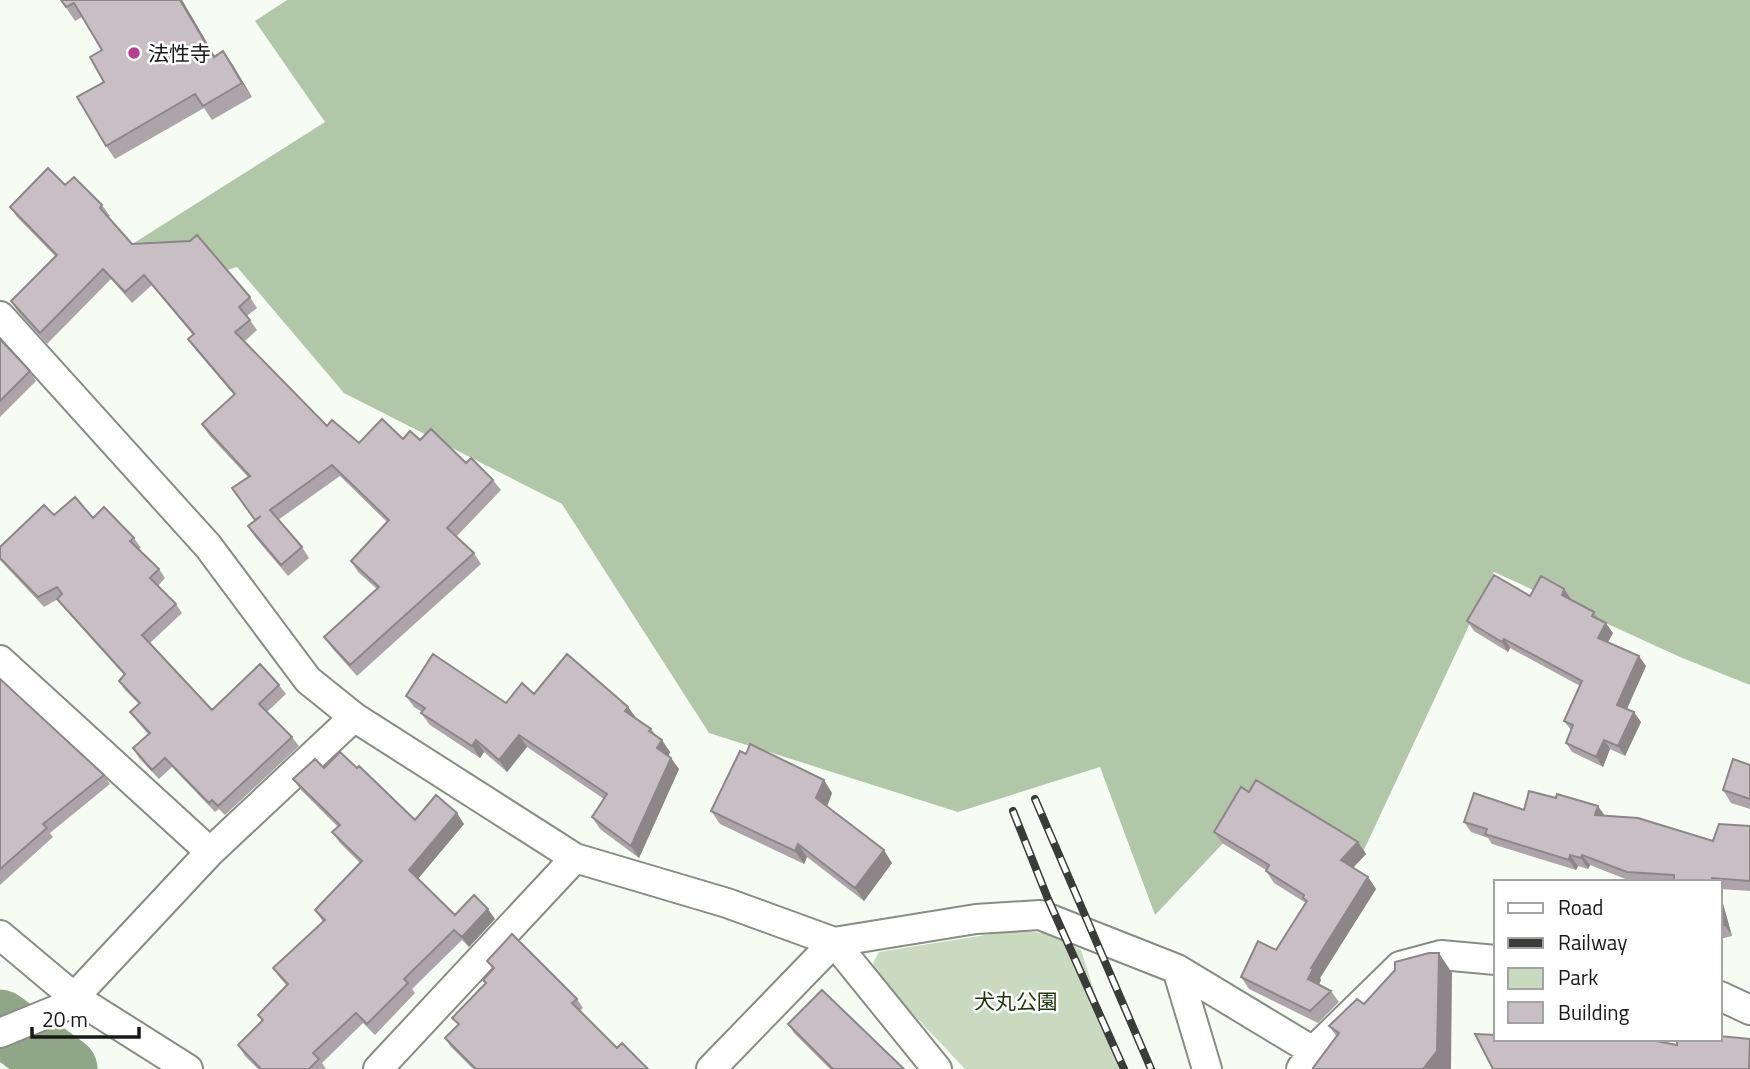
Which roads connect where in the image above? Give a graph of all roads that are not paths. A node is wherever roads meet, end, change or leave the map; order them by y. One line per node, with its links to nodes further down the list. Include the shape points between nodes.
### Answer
1 (0, 316): 3 (street, via 208,545 309,680)
2 (0, 660): 4 (street)
3 (354, 717): 4 (street); 5 (street)
4 (210, 852): 11 (street)
5 (576, 858): 7 (street, via 727,903); 16 (street)
6 (0, 935): 11 (street)
7 (834, 942): 9 (street, via 976,919 1040,915); 17 (street); 18 (street)
8 (1494, 960): 14 (street, via 1441,955 1400,966)
9 (1177, 969): 14 (street); 19 (street)
10 (1722, 997): 12 (street)
11 (70, 1002): 13 (street); 15 (street)
12 (1750, 1010)
13 (0, 1033)
14 (1307, 1060)
15 (188, 1069)
16 (378, 1069)
17 (711, 1069)
18 (937, 1069)
19 (1207, 1069)

